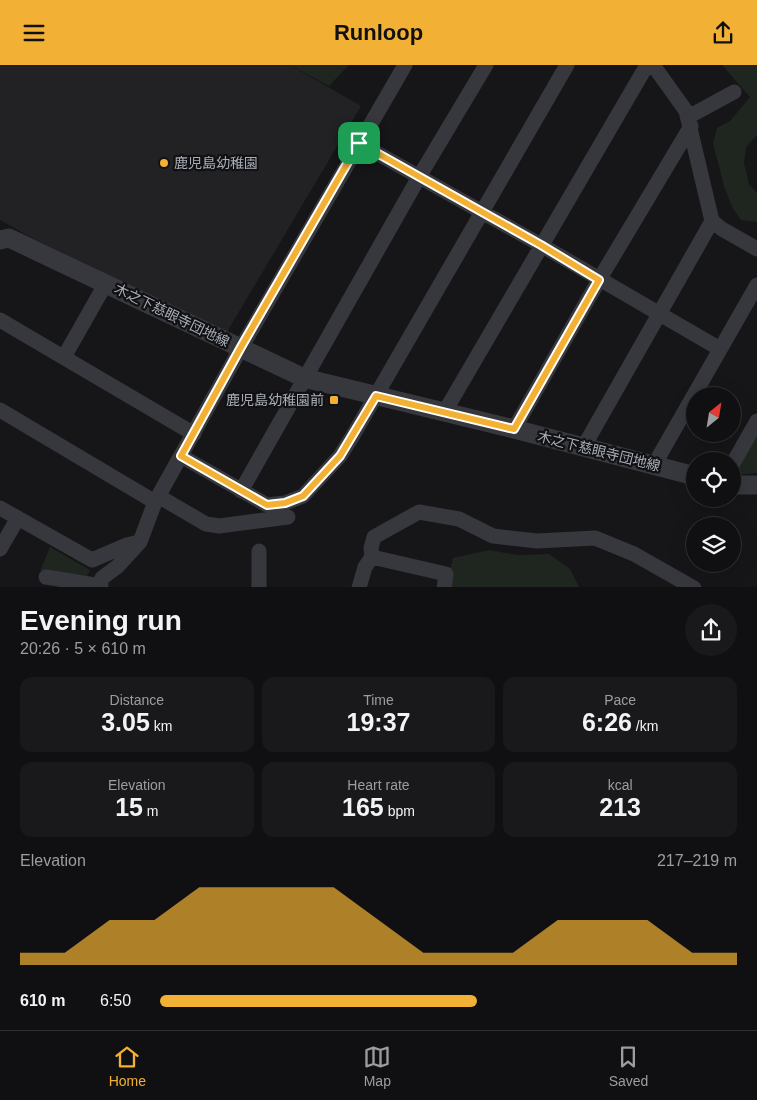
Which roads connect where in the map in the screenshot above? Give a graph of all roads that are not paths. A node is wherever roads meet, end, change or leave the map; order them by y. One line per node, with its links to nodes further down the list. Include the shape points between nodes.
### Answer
1 (405, 65): 8 (street)
2 (486, 65): 9 (street)
3 (567, 65): 10 (street)
4 (647, 65): 13 (street)
5 (654, 65): 7 (street, via 686,111)
6 (734, 92): 7 (street)
7 (689, 121): 11 (street); 15 (street)
8 (359, 143): 9 (street); 20 (street)
9 (419, 177): 10 (street); 23 (street)
10 (481, 212): 13 (street); 24 (street)
11 (712, 221): 14 (street); 18 (street)
12 (3, 238): 16 (street, 木之下慈眼寺団地線)
13 (541, 245): 15 (street); 26 (street)
14 (757, 249)
15 (599, 280): 18 (street); 28 (street)
16 (106, 283): 20 (street, 木之下慈眼寺団地線); 22 (street)
17 (757, 285): 21 (street)
18 (660, 314): 21 (street); 30 (street)
19 (0, 320): 22 (street)
20 (241, 347): 23 (street, 木之下慈眼寺団地線); 29 (street)
21 (720, 349): 33 (street)
22 (64, 357): 29 (street)
23 (304, 378): 24 (street, 木之下慈眼寺団地線); 37 (street)
24 (376, 396): 26 (street, 木之下慈眼寺団地線); 37 (street, via 340,456 303,496 267,505)
25 (0, 410): 38 (street)
26 (444, 413): 28 (street, 木之下慈眼寺団地線)
27 (757, 421): 31 (street)
28 (514, 429): 30 (street, 木之下慈眼寺団地線)
29 (194, 433): 32 (street)
30 (583, 448): 33 (street, 木之下慈眼寺団地線)
31 (739, 452)
32 (181, 456): 37 (street); 38 (street)
33 (654, 465): 34 (street, 木之下慈眼寺団地線)
34 (686, 474)
35 (741, 485): 36 (street)
36 (757, 485)
37 (241, 491)
38 (156, 499): 40 (street, via 206,524 219,526); 42 (street)
39 (0, 508): 41 (street)
40 (288, 517)
41 (18, 518): 42 (street, via 92,560); 43 (street)
42 (140, 543): 47 (street, via 118,567 102,578)
43 (0, 549)
44 (259, 551): 48 (street)
45 (372, 557): 49 (street); 50 (street, via 446,575); 51 (street, via 374,537 419,512 459,519 494,536 537,541 595,538 634,554)
46 (46, 577): 47 (street)
47 (100, 587)
48 (259, 587)
49 (359, 587)
50 (444, 587)
51 (694, 587)

